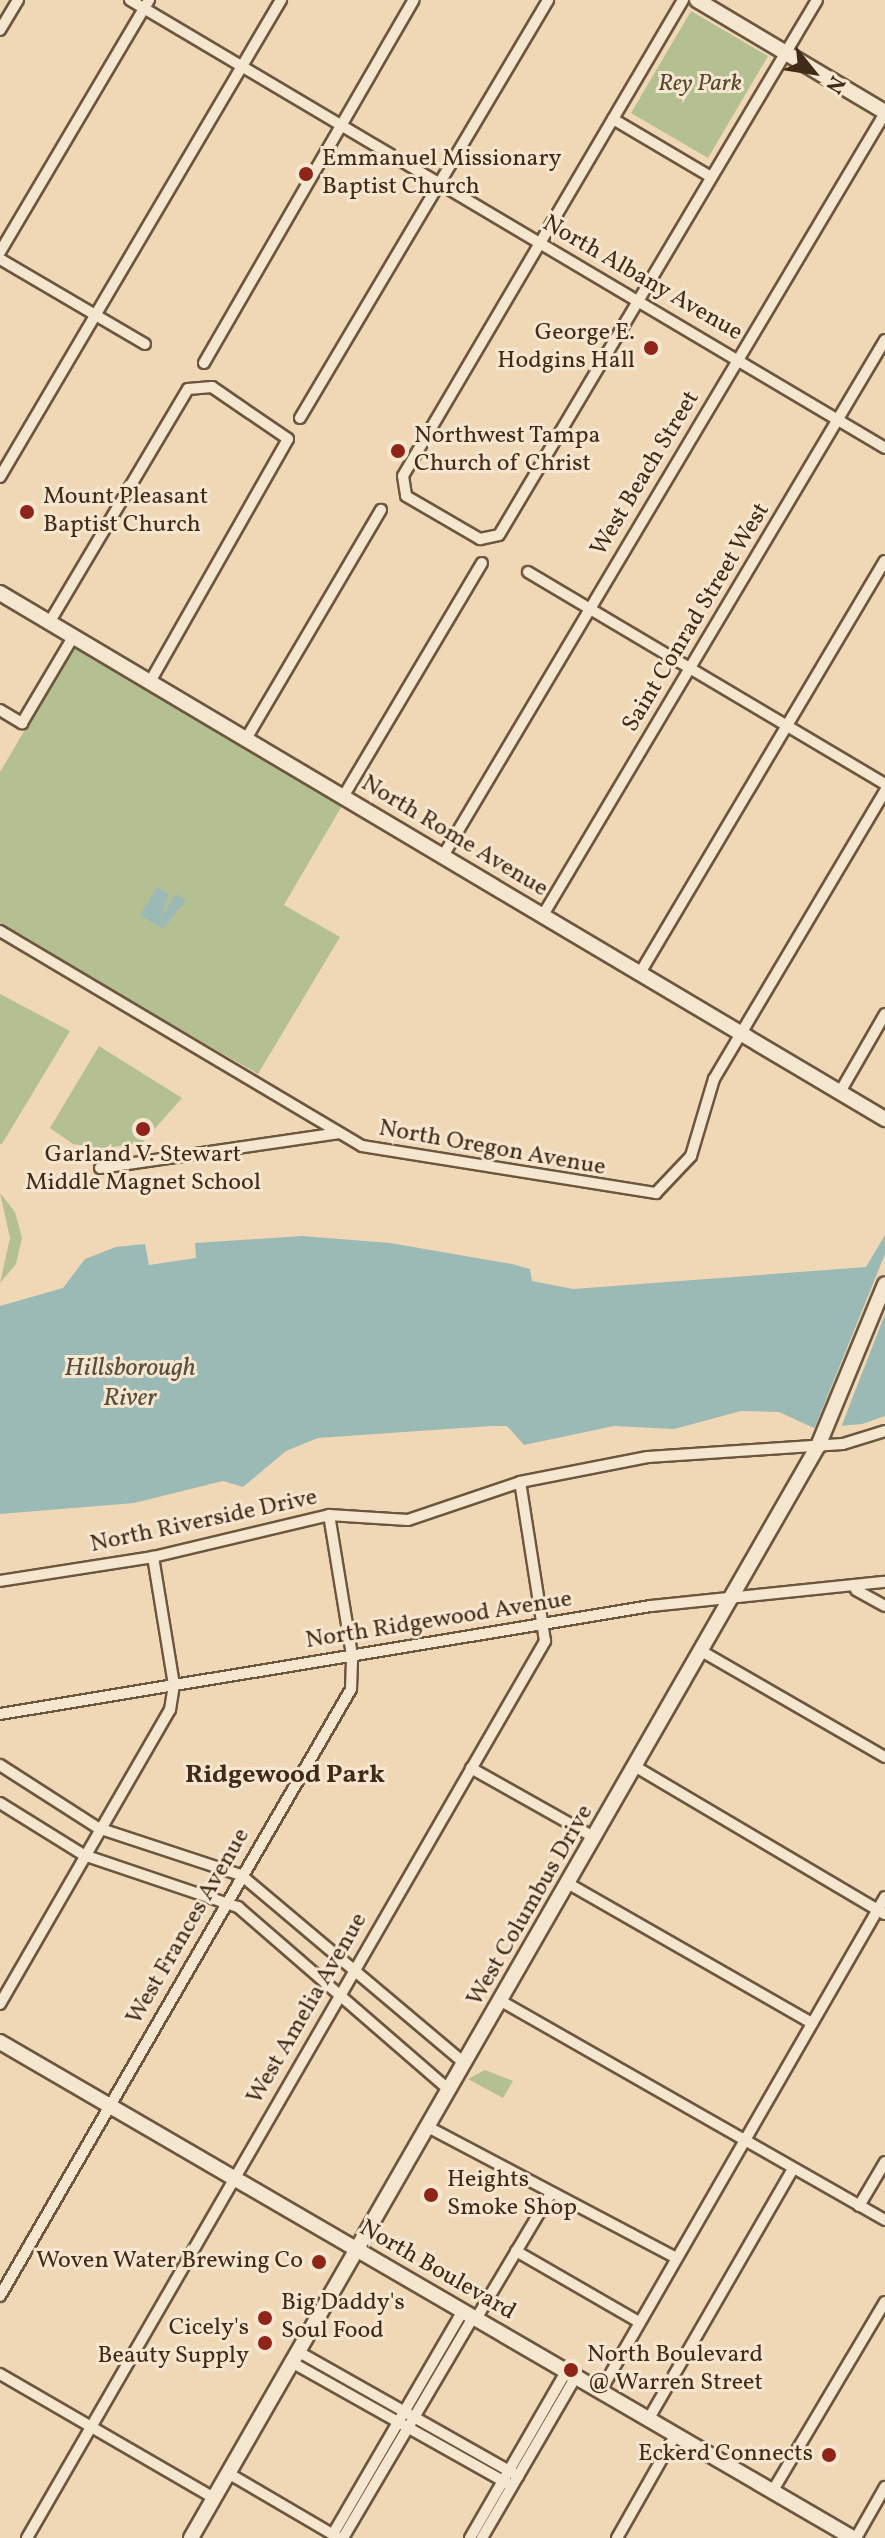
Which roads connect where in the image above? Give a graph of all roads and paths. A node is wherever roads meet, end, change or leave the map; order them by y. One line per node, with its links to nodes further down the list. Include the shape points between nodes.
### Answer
1 (18, 0): 10 (street)
2 (130, 0): 9 (street, North Albany Avenue)
3 (281, 0): 12 (street)
4 (414, 0): 15 (street)
5 (548, 0): 17 (street)
6 (683, 0): 14 (street)
7 (697, 0): 11 (street)
8 (817, 0): 11 (street)
9 (147, 4): 12 (street, North Albany Avenue); 19 (street)
10 (0, 30)
11 (785, 52): 13 (street); 16 (street)
12 (242, 66): 15 (street, North Albany Avenue); 22 (street)
13 (885, 112): 25 (street, West Beach Street)
14 (613, 119): 16 (street); 18 (street)
15 (340, 125): 17 (street, North Albany Avenue); 26 (street)
16 (711, 177): 21 (street)
17 (439, 184): 18 (street, North Albany Avenue); 27 (street)
18 (539, 243): 21 (street, North Albany Avenue); 21 (street, via 400,489 491,541)
19 (0, 252)
20 (0, 259): 22 (street)
21 (638, 300): 25 (street, North Albany Avenue)
22 (96, 316): 24 (street); 30 (street)
23 (885, 340): 28 (street, Saint Conrad Street West)
24 (145, 344)
25 (738, 359): 28 (street, North Albany Avenue); 36 (street, West Beach Street)
26 (204, 363)
27 (300, 418)
28 (838, 419): 29 (street, North Albany Avenue); 39 (street, Saint Conrad Street West)
29 (885, 448)
30 (0, 477)
31 (381, 510): 43 (street)
32 (885, 561): 42 (street)
33 (482, 563): 46 (street)
34 (528, 572): 36 (street)
35 (0, 593): 37 (street, North Rome Avenue)
36 (590, 608): 39 (street); 47 (street, West Beach Street)
37 (49, 623): 38 (street, North Rome Avenue); 40 (street, via 188,389 203,383 288,439)
38 (73, 637): 40 (street, North Rome Avenue); 41 (street, via 22,723)
39 (690, 668): 42 (street); 48 (street, Saint Conrad Street West)
40 (150, 682): 43 (street, North Rome Avenue)
41 (0, 710)
42 (787, 726): 44 (street); 50 (street)
43 (246, 739): 46 (street, North Rome Avenue)
44 (885, 784)
45 (885, 791): 52 (street, North Oregon Avenue)
46 (343, 797): 47 (street, North Rome Avenue)
47 (443, 856): 48 (street, North Rome Avenue)
48 (543, 915): 50 (street, North Rome Avenue)
49 (0, 931): 55 (street, North Oregon Avenue)
50 (640, 973): 52 (street, North Rome Avenue)
51 (885, 1014): 53 (street)
52 (742, 1034): 53 (street, North Rome Avenue); 55 (street, North Oregon Avenue, via 714,1079 702,1138 678,1178 656,1193 380,1151)
53 (840, 1092): 54 (street, North Rome Avenue)
54 (885, 1119)
55 (339, 1133): 56 (street)
56 (100, 1168)
57 (885, 1284): 59 (street, West Columbus Drive)
58 (885, 1431): 59 (street, North Riverside Drive)
59 (818, 1446): 60 (street, North Riverside Drive, via 648,1457); 66 (street, West Columbus Drive)
60 (520, 1482): 61 (street, North Riverside Drive, via 408,1520); 68 (street)
61 (329, 1515): 62 (street, North Riverside Drive); 70 (street, West Frances Avenue)
62 (153, 1557): 63 (street, North Riverside Drive); 71 (street)
63 (0, 1581)
64 (885, 1582): 65 (street, North Ridgewood Avenue)
65 (856, 1590): 66 (street, North Ridgewood Avenue); 67 (street)
66 (736, 1594): 68 (street, North Ridgewood Avenue); 69 (street, West Columbus Drive)
67 (885, 1606)
68 (547, 1624): 70 (street, North Ridgewood Avenue); 76 (street, West Amelia Avenue, via 545,1641)
69 (703, 1652): 73 (street); 75 (street, West Columbus Drive)
70 (352, 1655): 71 (street, North Ridgewood Avenue); 81 (street, West Frances Avenue, via 351,1689)
71 (174, 1685): 72 (street, North Ridgewood Avenue); 78 (street, via 170,1710)
72 (0, 1714)
73 (885, 1757)
74 (0, 1765): 78 (street)
75 (636, 1767): 79 (street, West Columbus Drive); 85 (street)
76 (471, 1768): 79 (street); 86 (street, West Amelia Avenue)
77 (0, 1803): 80 (street)
78 (98, 1828): 80 (street); 81 (street)
79 (595, 1838): 82 (street, West Columbus Drive)
80 (84, 1855): 84 (street); 89 (street)
81 (241, 1875): 84 (street, West Frances Avenue); 86 (street)
82 (569, 1884): 88 (street, West Columbus Drive); 90 (street)
83 (885, 1897): 85 (street)
84 (225, 1902): 87 (street); 94 (street, West Frances Avenue)
85 (881, 1912): 90 (street)
86 (352, 1970): 87 (street, West Amelia Avenue); 92 (street)
87 (338, 1997): 93 (street); 99 (street, West Amelia Avenue)
88 (501, 2001): 92 (street, West Columbus Drive); 96 (street)
89 (0, 2004)
90 (812, 2023): 96 (street)
91 (0, 2042): 94 (street, North Boulevard)
92 (464, 2063): 93 (street, West Columbus Drive)
93 (449, 2090): 95 (street, West Columbus Drive)
94 (109, 2106): 99 (street, North Boulevard); 106 (street, West Frances Avenue)
95 (428, 2127): 100 (street); 103 (street, West Columbus Drive)
96 (744, 2141): 98 (street); 105 (street)
97 (885, 2162): 101 (street)
98 (793, 2169): 101 (street); 115 (street)
99 (235, 2179): 103 (street, North Boulevard); 116 (street, West Amelia Avenue)
100 (550, 2195): 104 (street); 105 (street, via 570,2196)
101 (859, 2206): 102 (street)
102 (885, 2220)
103 (358, 2250): 108 (street, North Boulevard); 110 (street, West Columbus Drive)
104 (516, 2251): 108 (street); 109 (street)
105 (676, 2258): 109 (street)
106 (0, 2296)
107 (885, 2302): 121 (street)
108 (470, 2316): 112 (street, North Boulevard); 114 (street)
109 (639, 2322): 113 (street)
110 (296, 2357): 114 (street); 118 (street, West Columbus Drive)
111 (0, 2374): 116 (street)
112 (570, 2375): 113 (street, North Boulevard); 119 (street)
113 (600, 2392): 115 (street, North Boulevard)
114 (406, 2420): 119 (street); 123 (street)
115 (648, 2420): 117 (street, North Boulevard)
116 (91, 2427): 122 (street); 124 (street, West Amelia Avenue)
117 (675, 2436): 121 (street, North Boulevard); 128 (street)
118 (228, 2473): 122 (street, West Columbus Drive); 123 (street)
119 (511, 2478): 126 (street); 127 (street)
120 (885, 2487): 129 (street)
121 (772, 2492): 129 (street, North Boulevard)
122 (214, 2498): 125 (street, West Columbus Drive)
123 (338, 2537)
124 (27, 2538)
125 (191, 2538)
126 (470, 2538)
127 (482, 2538)
128 (617, 2538)
129 (855, 2538)

